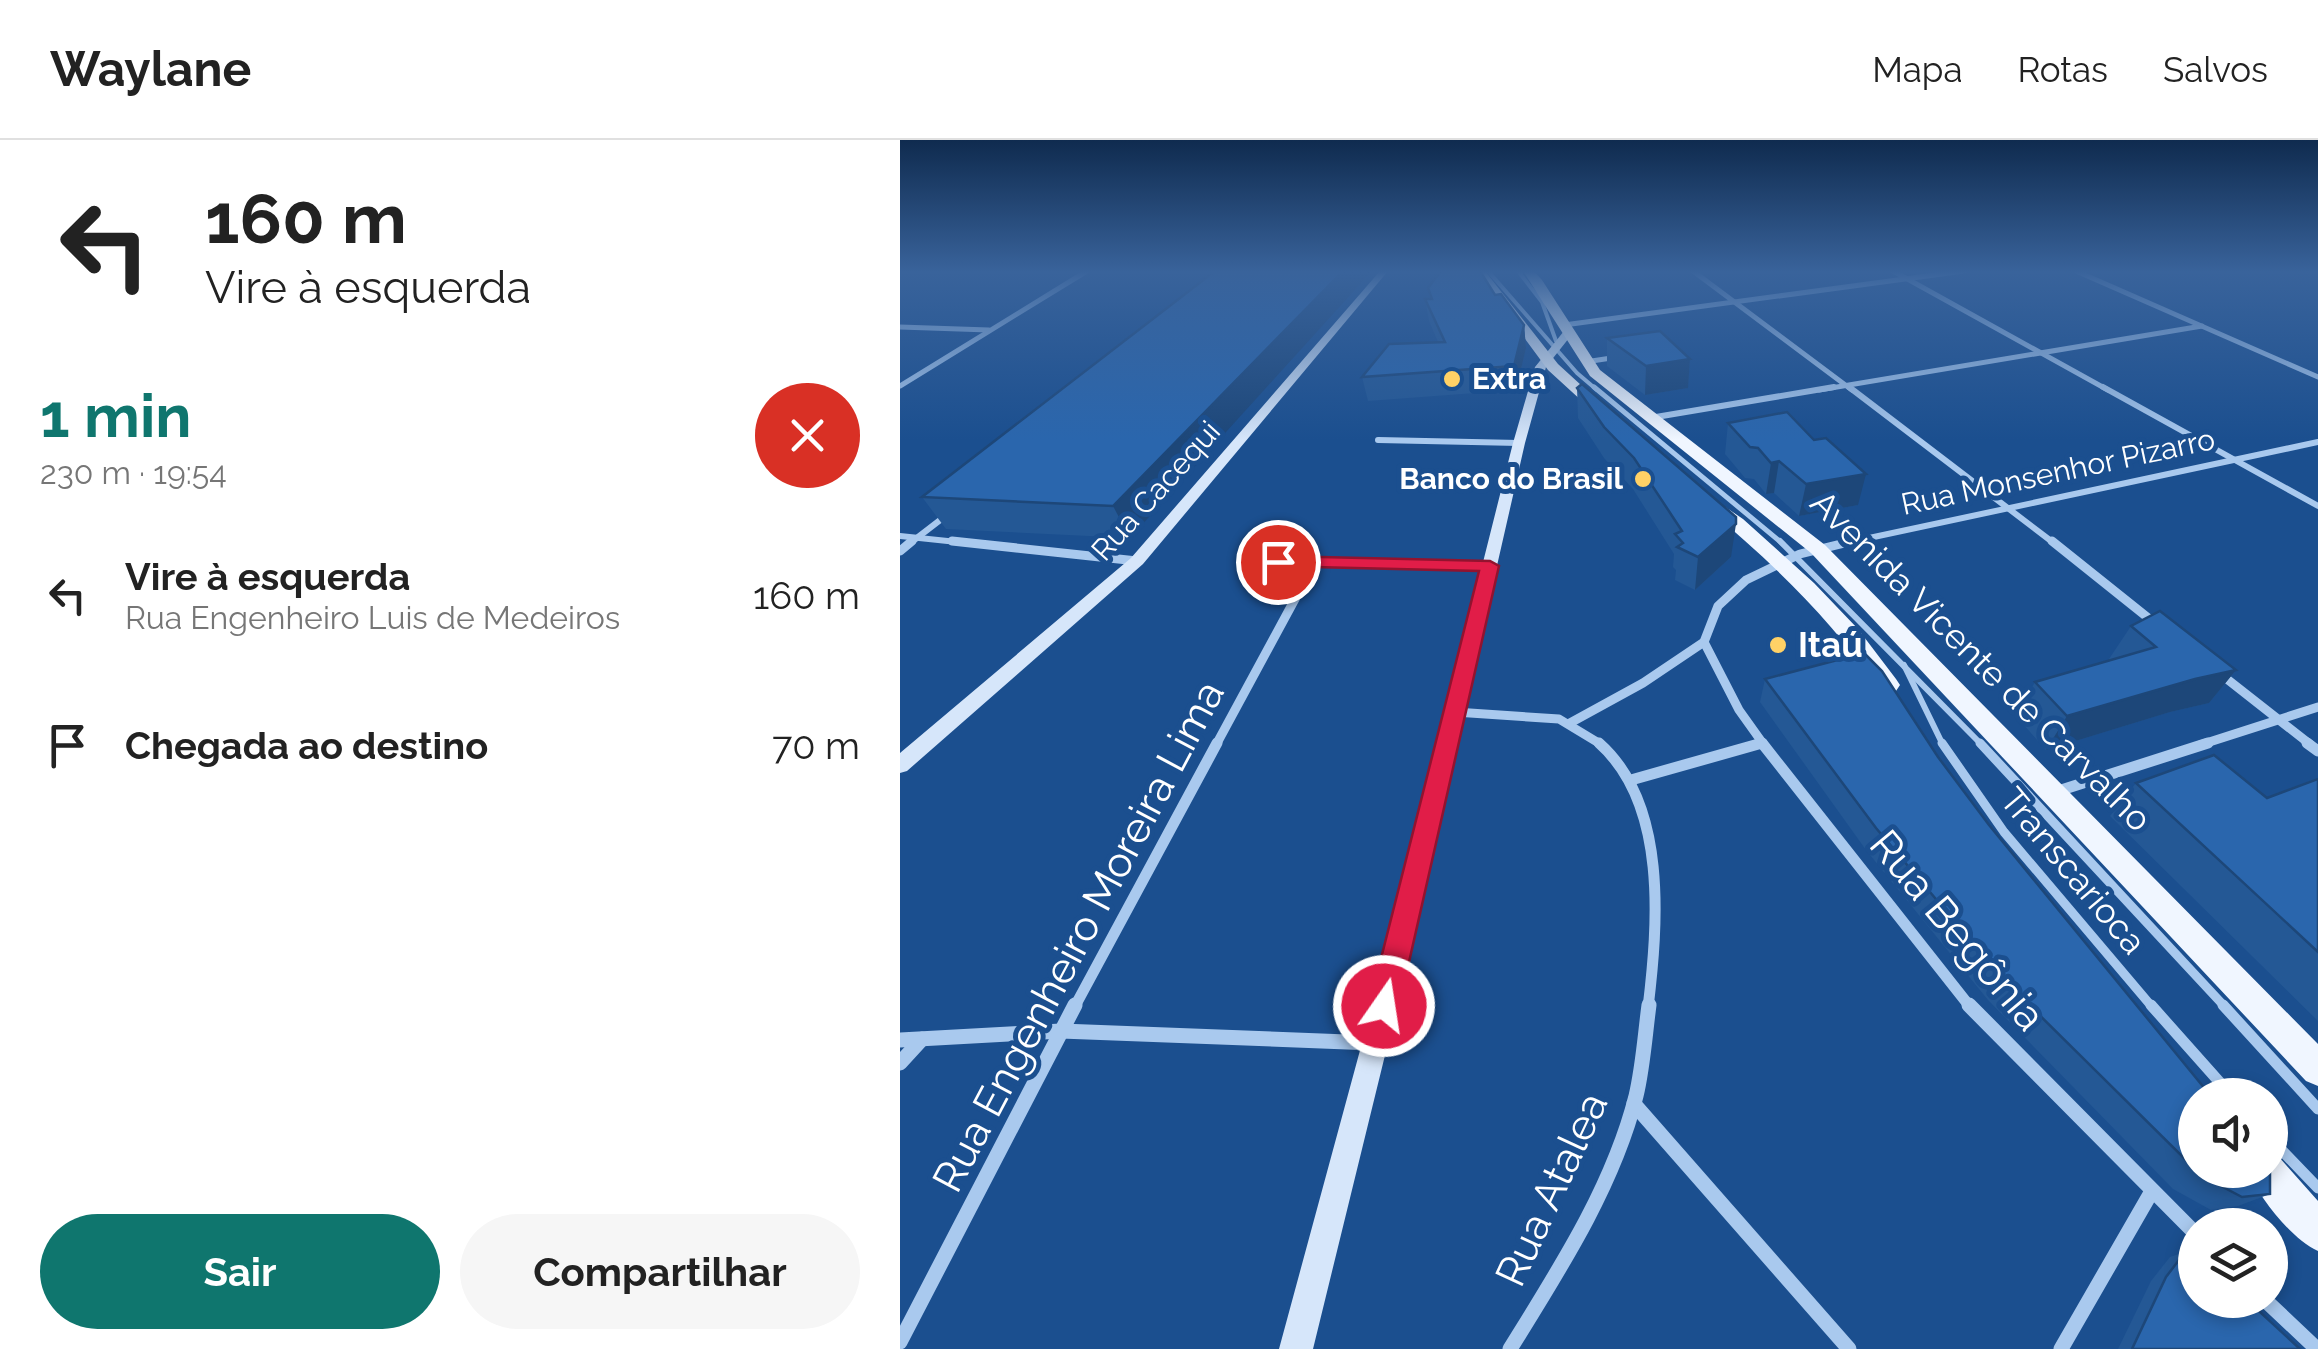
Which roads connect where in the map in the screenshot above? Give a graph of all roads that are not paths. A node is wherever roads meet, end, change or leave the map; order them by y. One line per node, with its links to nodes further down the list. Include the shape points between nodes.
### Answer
1 (932, 327): 13 (street)
2 (994, 327): 13 (street)
3 (1335, 327): 33 (main road, Rua Cacequi)
4 (1545, 327): 14 (main road)
5 (1546, 327): 14 (lane)
6 (1553, 327): 14 (lane)
7 (1556, 327): 14 (main road)
8 (1617, 327): 14 (street)
9 (1767, 327): 19 (street)
10 (1998, 327): 15 (street)
11 (2193, 327): 15 (street)
12 (2205, 327): 18 (street)
13 (990, 330): 20 (street)
14 (1559, 340): 17 (main road, Avenida Vicente de Carvalho); 23 (main road); 32 (main road, Avenida Vicente de Carvalho, via 1572,386)
15 (2041, 351): 19 (street); 25 (street)
16 (1620, 357): 17 (street)
17 (1585, 362): 21 (main road, Avenida Vicente de Carvalho)
18 (2318, 377)
19 (1842, 385): 21 (street); 27 (street)
20 (900, 386)
21 (1650, 418): 32 (main road, Avenida Vicente de Carvalho)
22 (1378, 440): 23 (street)
23 (1519, 442): 36 (main road)
24 (2318, 442): 25 (street, Rua Monsenhor Pizarro)
25 (2234, 460): 26 (street); 27 (street, Rua Monsenhor Pizarro)
26 (2318, 506)
27 (2008, 507): 32 (street, Rua Monsenhor Pizarro); 37 (street)
28 (950, 512): 30 (street)
29 (900, 536): 30 (street)
30 (919, 538): 31 (street); 33 (street)
31 (900, 550)
32 (1798, 555): 38 (street, Rua Monsenhor Pizarro, via 1755,574 1725,598 1710,616); 39 (lane, Transcarioca); 49 (main road, Avenida Vicente de Carvalho); 56 (main road, Avenida Vicente de Carvalho, via 1972,813)
33 (1137, 561): 47 (main road, Rua Cacequi)
34 (1278, 562): 35 (street)
35 (1315, 562): 36 (street); 50 (street, Rua Engenheiro Moreira Lima)
36 (1490, 566): 42 (main road)
37 (2174, 637)
38 (1704, 642): 44 (street); 45 (street, Rua Begônia)
39 (1902, 661): 57 (lane, Transcarioca, via 1971,790); 59 (lane, Transcarioca)
40 (2204, 661): 43 (street)
41 (2318, 706): 43 (street)
42 (1454, 712): 44 (street); 53 (main road)
43 (2279, 720): 46 (street); 49 (street)
44 (1570, 723): 48 (street, Rua Atalea, via 1616,758)
45 (1762, 743): 48 (street); 63 (street, Rua Begônia, via 1950,984)
46 (2318, 752)
47 (900, 765)
48 (1630, 780): 58 (street, Rua Atalea, via 1655,936)
49 (2056, 792): 55 (main road, Avenida Vicente de Carvalho)
50 (1061, 1031): 51 (street); 53 (street); 67 (street, Rua Engenheiro Moreira Lima)
51 (922, 1039): 52 (street); 54 (street)
52 (900, 1040)
53 (1375, 1043): 68 (main road)
54 (900, 1063)
55 (2318, 1069)
56 (2190, 1078)
57 (2217, 1078)
58 (1634, 1104): 69 (street, Rua Atalea, via 1578,1230); 70 (street)
59 (2318, 1110)
60 (2288, 1157): 62 (lane)
61 (2281, 1188): 65 (main road)
62 (2318, 1188)
63 (2152, 1191): 64 (street, Rua Begônia); 71 (street)
64 (2178, 1216)
65 (2318, 1231)
66 (2284, 1318): 72 (street)
67 (900, 1342)
68 (1296, 1349)
69 (1510, 1349)
70 (1849, 1349)
71 (2062, 1349)
72 (2316, 1349)

